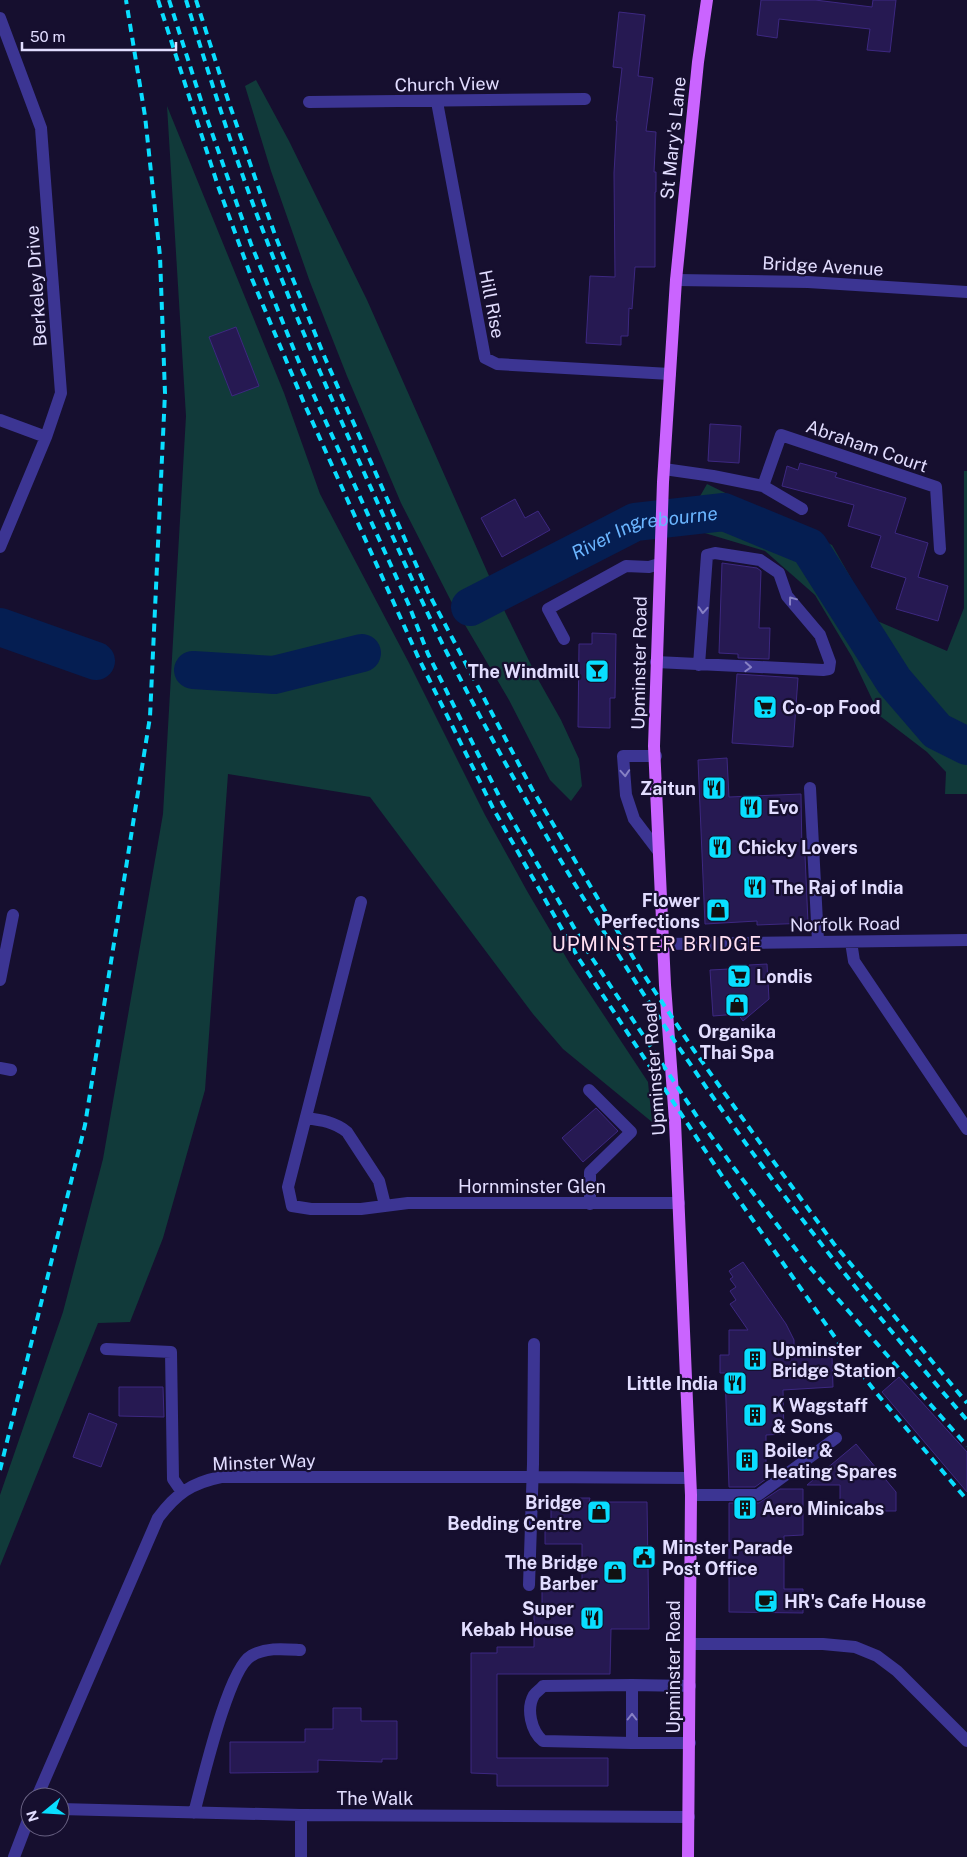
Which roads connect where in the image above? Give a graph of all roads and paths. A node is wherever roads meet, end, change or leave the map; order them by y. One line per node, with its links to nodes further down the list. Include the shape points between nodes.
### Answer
1 (706, 0): 6 (main road, St Mary's Lane)
2 (0, 18): 10 (street, Berkeley Drive, via 42,128 61,393)
3 (585, 99): 5 (street, Church View)
4 (309, 102): 5 (street, Church View)
5 (437, 102): 8 (street, Hill Rise, via 485,358 497,364)
6 (676, 280): 7 (street, Bridge Avenue, via 808,282); 8 (main road, Upminster Road)
7 (967, 292)
8 (670, 374): 11 (main road, Upminster Road)
9 (0, 420): 10 (street)
10 (46, 437): 14 (street, Berkeley Drive)
11 (664, 469): 12 (street); 16 (main road, Upminster Road)
12 (763, 486): 13 (street); 15 (street, Abraham Court, via 781,436 936,488)
13 (802, 509)
14 (0, 547)
15 (940, 549)
16 (659, 564): 17 (street, via 626,566 548,609); 18 (main road, Upminster Road)
17 (564, 639)
18 (656, 662): 19 (street); 20 (main road, Upminster Road)
19 (699, 665): 19 (street, one-way to 19, via 823,670 830,669 820,635 787,596 779,573 760,560 716,554 707,555)
20 (656, 756): 22 (main road, Upminster Road); 22 (street, one-way to 22, via 624,756 626,795 634,819)
21 (810, 788): 26 (street)
22 (659, 852): 28 (main road, Upminster Road)
23 (361, 902): 31 (street, Hornminster Glen)
24 (13, 915): 29 (street)
25 (967, 940): 27 (street, Norfolk Road)
26 (818, 941): 27 (street, Norfolk Road); 28 (street, Norfolk Road)
27 (851, 942): 32 (street, via 854,962)
28 (663, 944): 33 (main road, Upminster Road)
29 (0, 980)
30 (589, 1090): 34 (street, via 631,1132 590,1172)
31 (306, 1118): 35 (street, via 330,1122 346,1132 379,1181); 35 (street, Hornminster Glen, via 288,1187 292,1206 353,1209)
32 (967, 1129)
33 (679, 1203): 34 (street, Hornminster Glen); 40 (main road, Upminster Road)
34 (590, 1204): 35 (street, Hornminster Glen)
35 (385, 1205)
36 (534, 1344): 39 (street)
37 (106, 1350): 41 (street, via 171,1352 173,1479)
38 (836, 1438): 42 (street, via 758,1495)
39 (532, 1477): 40 (street, Minster Way); 41 (street, Minster Way, via 221,1477); 43 (street)
40 (690, 1478): 42 (main road, Upminster Road)
41 (182, 1492): 51 (street, Minster Way, via 158,1518)
42 (691, 1495): 44 (main road, Upminster Road)
43 (529, 1585)
44 (690, 1644): 47 (main road, Upminster Road); 48 (street, via 855,1647 877,1656 897,1671)
45 (300, 1650): 53 (street, via 259,1652 242,1664 215,1734)
46 (632, 1685): 47 (street); 49 (street, one-way to 46); 49 (street, via 543,1686 534,1695 531,1712 532,1728 543,1741)
47 (690, 1686): 50 (main road, Upminster Road)
48 (967, 1741)
49 (632, 1743): 50 (street)
50 (690, 1743): 55 (main road, Upminster Road)
51 (42, 1787)
52 (70, 1809): 53 (street, The Walk)
53 (194, 1813): 54 (street, The Walk)
54 (301, 1815): 55 (street, The Walk); 58 (street)
55 (689, 1817): 59 (main road, Upminster Road)
56 (22, 1837): 57 (street)
57 (14, 1857)
58 (301, 1857)
59 (688, 1857)

